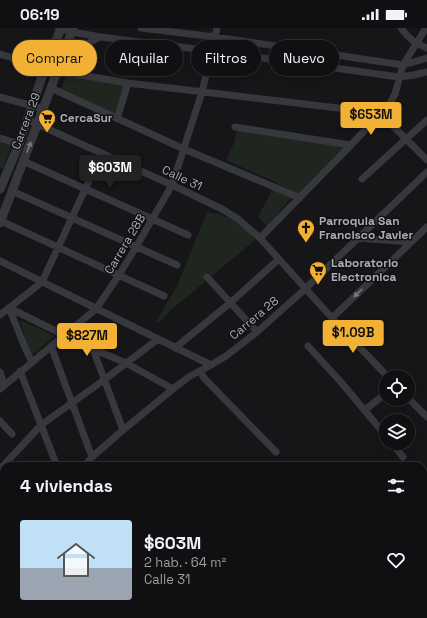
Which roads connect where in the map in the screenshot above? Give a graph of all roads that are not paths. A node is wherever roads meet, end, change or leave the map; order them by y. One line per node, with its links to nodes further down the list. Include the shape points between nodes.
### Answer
1 (60, 28): 6 (street); 9 (street, Carrera 29)
2 (141, 28): 8 (street)
3 (217, 28): 8 (street, Carrera 28B)
4 (401, 28): 13 (street)
5 (427, 28): 13 (street)
6 (72, 30): 7 (street); 10 (street, Carrera 29)
7 (100, 36): 11 (street); 14 (street)
8 (215, 37): 12 (street, Carrera 28B); 20 (street)
9 (56, 40)
10 (69, 40)
11 (93, 40)
12 (214, 40)
13 (416, 44): 15 (street); 20 (street)
14 (191, 48)
15 (427, 48)
16 (0, 54): 17 (street)
17 (12, 58)
18 (261, 58): 26 (street)
19 (427, 58): 20 (street)
20 (402, 65): 26 (street)
21 (427, 72): 26 (street)
22 (42, 76): 31 (street, Carrera 29)
23 (56, 76): 28 (street, Carrera 29)
24 (87, 76): 27 (street)
25 (206, 76): 29 (street, Carrera 28B)
26 (399, 77): 33 (street, via 395,94)
27 (128, 83): 29 (street); 34 (street)
28 (51, 88): 32 (street, Carrera 29); 34 (street)
29 (202, 92): 33 (street); 43 (street, Carrera 28B)
30 (0, 97): 31 (street)
31 (33, 105): 32 (street); 35 (street, Carrera 29)
32 (44, 109): 37 (street, Carrera 29)
33 (380, 113): 40 (street); 42 (street)
34 (117, 119): 43 (street)
35 (28, 120): 37 (street, Calle 31); 41 (street, Carrera 29)
36 (427, 120): 40 (street)
37 (38, 124): 44 (street, Calle 31); 46 (street, Carrera 29, one-way to 37)
38 (235, 127): 42 (street)
39 (0, 138): 41 (street)
40 (406, 139): 45 (street); 49 (street)
41 (19, 144): 47 (street, Carrera 29)
42 (351, 145): 54 (street)
43 (184, 149): 50 (street, Carrera 28B); 54 (street)
44 (102, 153): 50 (street, Calle 31); 52 (street)
45 (427, 160)
46 (24, 161): 52 (street); 53 (street, Carrera 29)
47 (3, 172): 51 (street, Carrera 29)
48 (427, 172): 61 (street, Carrera 28)
49 (362, 179)
50 (172, 185): 56 (street, Carrera 28B); 60 (street, Calle 31, via 238,218)
51 (0, 189)
52 (85, 189): 55 (street); 56 (street)
53 (12, 191): 55 (street); 57 (street, Carrera 29)
54 (300, 198): 60 (street)
55 (72, 218): 63 (street); 64 (street)
56 (153, 219): 59 (street); 63 (street, Carrera 28B)
57 (0, 222): 64 (street)
58 (427, 227): 62 (street)
59 (188, 235)
60 (260, 238): 65 (street, Calle 31)
61 (357, 238): 62 (street); 71 (street, Carrera 28)
62 (411, 242): 77 (street, one-way to 77)
63 (136, 246): 67 (street); 68 (street, Carrera 28B)
64 (58, 247): 68 (street); 70 (street)
65 (279, 259): 71 (street, Calle 31); 73 (street)
66 (0, 261): 70 (street)
67 (177, 265)
68 (119, 275): 72 (street); 75 (street, Carrera 28B)
69 (207, 277): 73 (street)
70 (42, 282): 74 (street); 75 (street)
71 (305, 289): 77 (street, Calle 31); 78 (street, Carrera 28)
72 (164, 296)
73 (230, 303): 78 (street); 83 (street)
74 (9, 308): 76 (street); 79 (street); 85 (street)
75 (96, 309): 79 (street, Carrera 28B); 80 (street)
76 (0, 315)
77 (332, 318): 88 (street, Calle 31)
78 (257, 332): 87 (street, Carrera 28)
79 (65, 336): 81 (street, Carrera 28B); 84 (street)
80 (158, 339): 83 (street); 86 (street)
81 (50, 346): 85 (street, Carrera 28B); 96 (street)
82 (308, 346): 98 (street)
83 (175, 348): 87 (street)
84 (93, 349): 86 (street); 92 (street)
85 (32, 362): 89 (street, Carrera 28B)
86 (126, 363): 92 (street); 94 (street)
87 (211, 365): 90 (street, Carrera 28)
88 (381, 370)
89 (20, 371): 93 (street, Carrera 28B); 101 (street)
90 (200, 371): 94 (street, Carrera 28); 106 (street)
91 (0, 372): 93 (street)
92 (104, 380): 96 (street); 103 (street)
93 (2, 387)
94 (173, 389): 103 (street, Carrera 28)
95 (379, 399): 98 (street)
96 (71, 403): 101 (street); 107 (street)
97 (415, 405): 99 (street)
98 (365, 410): 102 (street)
99 (427, 417)
100 (0, 421): 104 (street)
101 (41, 425): 109 (street); 110 (street)
102 (379, 427)
103 (123, 430): 107 (street, Carrera 28)
104 (12, 434)
105 (398, 450): 108 (street)
106 (276, 452)
107 (92, 457): 111 (street, Carrera 28)
108 (403, 457)
109 (7, 462)
110 (55, 462)
111 (88, 462)

